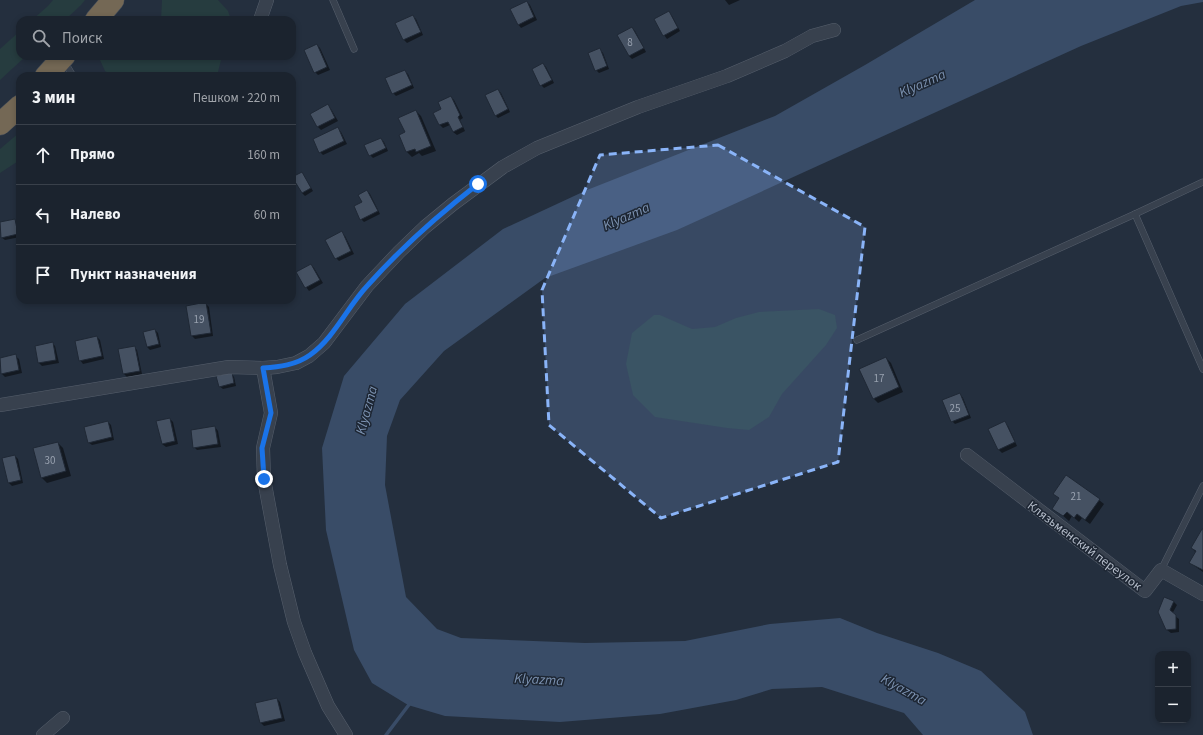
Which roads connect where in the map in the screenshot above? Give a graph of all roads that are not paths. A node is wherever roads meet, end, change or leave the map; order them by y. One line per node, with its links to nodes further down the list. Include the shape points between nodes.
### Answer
1 (113, 0): 4 (highway)
2 (267, 0): 5 (street)
3 (333, 0): 7 (lane)
4 (99, 16)
5 (261, 16)
6 (834, 30): 15 (street, via 812,36 785,51 727,76 638,107 537,148 503,167 453,204 399,252 367,286 324,343 309,356 296,363)
7 (354, 49)
8 (66, 63): 9 (highway)
9 (52, 72)
10 (16, 110): 11 (highway)
11 (0, 124)
12 (1203, 182): 13 (lane)
13 (1136, 214): 14 (lane); 16 (lane)
14 (857, 340)
15 (263, 368): 17 (street, via 229,367); 24 (street, via 271,413 262,448 264,479 280,565 294,622 305,653 328,706)
16 (1203, 369)
17 (0, 405)
18 (967, 455): 20 (street, Клязьменский переулок, via 1145,591)
19 (1203, 486): 20 (lane)
20 (1161, 570): 21 (street, Клязьменский переулок)
21 (1203, 594)
22 (63, 718): 23 (street)
23 (43, 735)
24 (346, 735)

